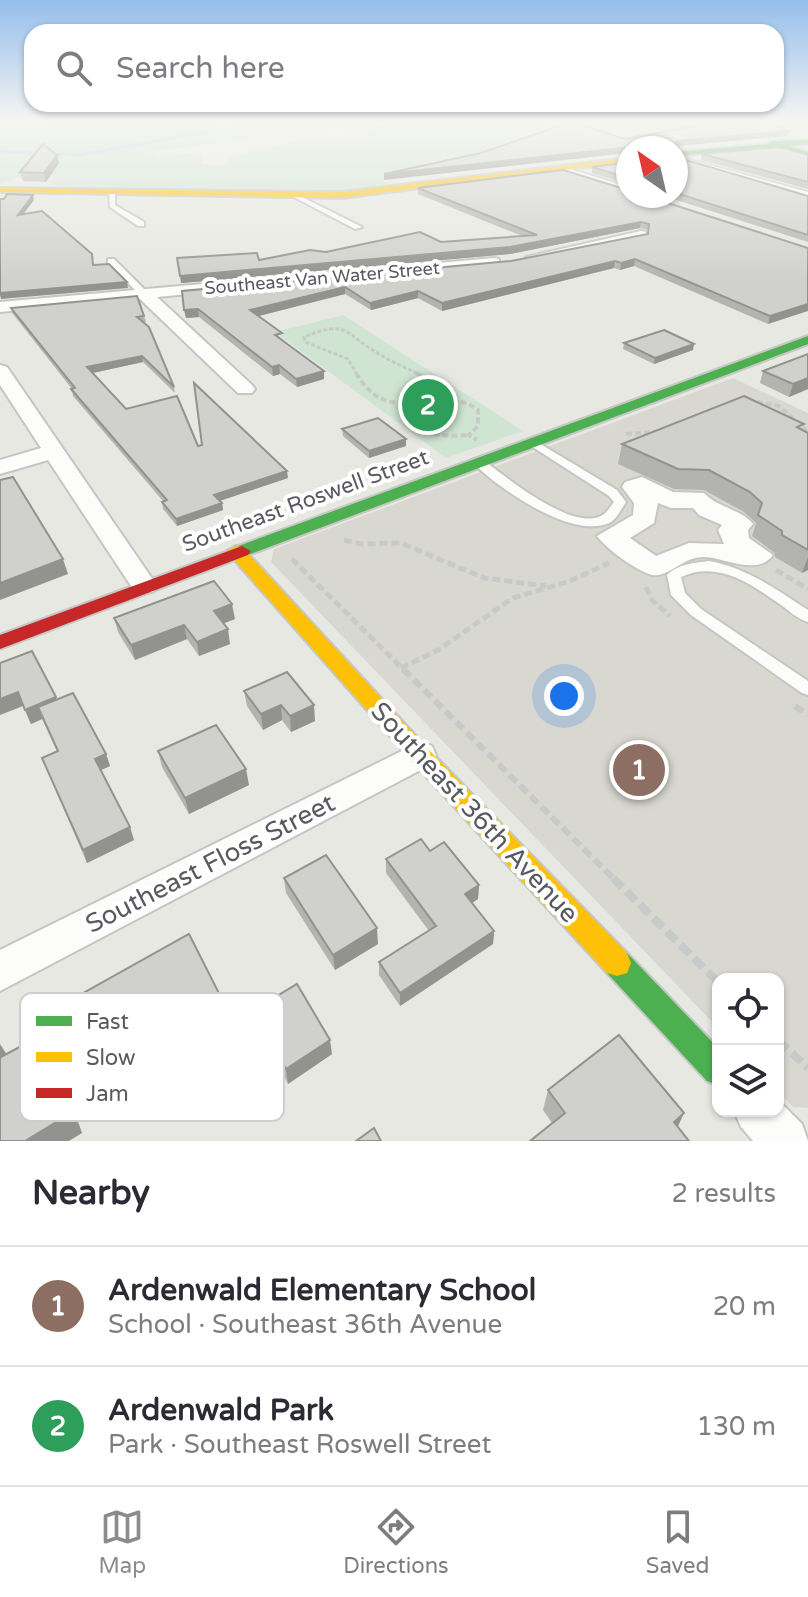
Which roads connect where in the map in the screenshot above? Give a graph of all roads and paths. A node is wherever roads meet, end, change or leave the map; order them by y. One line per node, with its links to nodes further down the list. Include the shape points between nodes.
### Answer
1 (518, 174): 7 (main road, via 375,192)
2 (576, 174): 4 (street)
3 (736, 174): 8 (street)
4 (616, 187)
5 (0, 190): 6 (main road)
6 (112, 193): 7 (main road); 9 (lane, via 112,206)
7 (294, 195): 10 (lane)
8 (808, 196)
9 (141, 224)
10 (358, 227)
11 (641, 235): 13 (street, Southeast Van Water Street, via 516,260)
12 (111, 261): 13 (lane)
13 (144, 294): 14 (street, Southeast Van Water Street); 17 (street)
14 (0, 307)
15 (808, 340): 25 (main road, Southeast Roswell Street)
16 (0, 371): 26 (street)
17 (245, 389)
18 (434, 398): 20 (path, via 427,406); 20 (path, via 433,381 376,353 349,330 323,329 304,337 305,342 348,359 379,400); 24 (path, via 478,410 478,426)
19 (741, 400): 22 (path, via 779,406)
20 (409, 405): 24 (path, via 411,426)
21 (662, 430): 23 (path)
22 (808, 432)
23 (619, 434)
24 (469, 435): 27 (path)
25 (532, 442): 27 (main road, Southeast Roswell Street); 28 (lane, via 613,493 620,502 615,513 597,521 570,521)
26 (55, 451): 29 (street); 39 (street)
27 (498, 454): 28 (main road, Southeast Roswell Street)
28 (478, 462): 33 (main road, Southeast Roswell Street)
29 (0, 467)
30 (356, 534): 31 (path)
31 (342, 540): 32 (path); 40 (path, via 401,543 484,578)
32 (330, 544)
33 (236, 551): 38 (main road, Southeast 36th Avenue); 39 (main road, Southeast Roswell Street)
34 (633, 552): 36 (street, via 657,568 671,556 691,550); 36 (street, via 609,536 626,532 645,518 646,502 633,487 642,484 671,501 696,498 707,510 741,524 730,530 739,535 733,539 760,555); 40 (path, via 570,581)
35 (305, 554): 37 (path)
36 (755, 557): 41 (path)
37 (292, 559): 38 (path); 44 (path)
38 (255, 572): 46 (main road, Southeast 36th Avenue)
39 (144, 586): 43 (main road, Southeast Roswell Street)
40 (546, 586): 44 (path, via 513,598 438,650)
41 (808, 589)
42 (808, 617): 45 (lane, via 722,566 693,565 674,575 678,595 696,612)
43 (0, 642)
44 (401, 668): 48 (path)
45 (808, 689)
46 (420, 755): 47 (street, Southeast Floss Street); 50 (main road, Southeast 36th Avenue)
47 (0, 971)
48 (712, 976)
49 (783, 1045): 51 (path)
50 (712, 1064)
51 (808, 1068)
52 (763, 1117): 53 (street)
53 (785, 1141)

